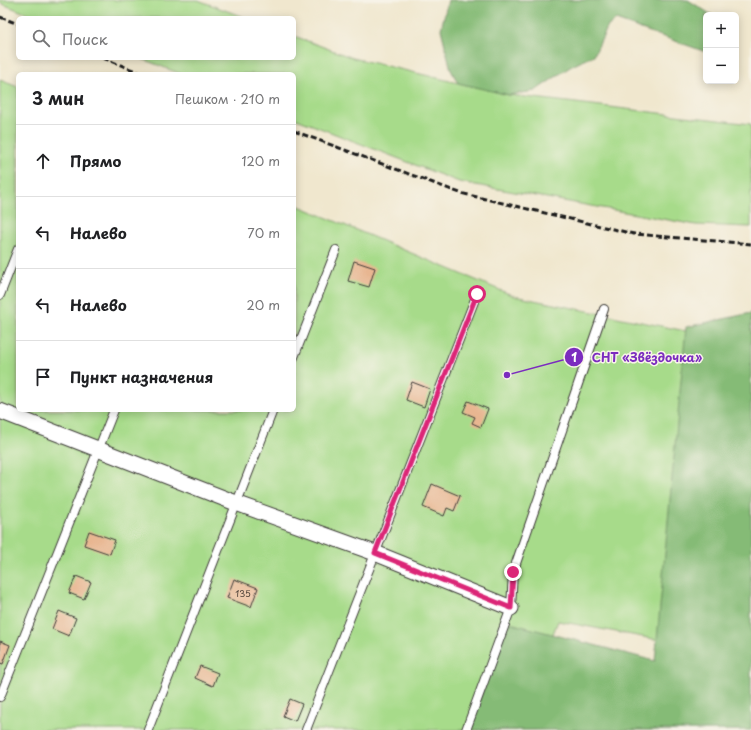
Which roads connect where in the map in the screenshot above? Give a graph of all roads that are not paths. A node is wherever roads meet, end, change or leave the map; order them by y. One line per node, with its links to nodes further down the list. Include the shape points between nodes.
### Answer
1 (336, 250): 6 (lane)
2 (16, 254): 4 (lane)
3 (477, 294): 12 (lane)
4 (0, 295)
5 (604, 309): 13 (lane, via 513,572)
6 (296, 352)
7 (0, 411): 10 (street)
8 (113, 412): 10 (lane)
9 (272, 412): 11 (lane)
10 (99, 449): 11 (street); 14 (lane)
11 (236, 503): 12 (street); 15 (lane)
12 (375, 553): 13 (street); 16 (lane)
13 (511, 608): 17 (lane)
14 (0, 697)
15 (148, 730)
16 (306, 730)
17 (466, 730)

